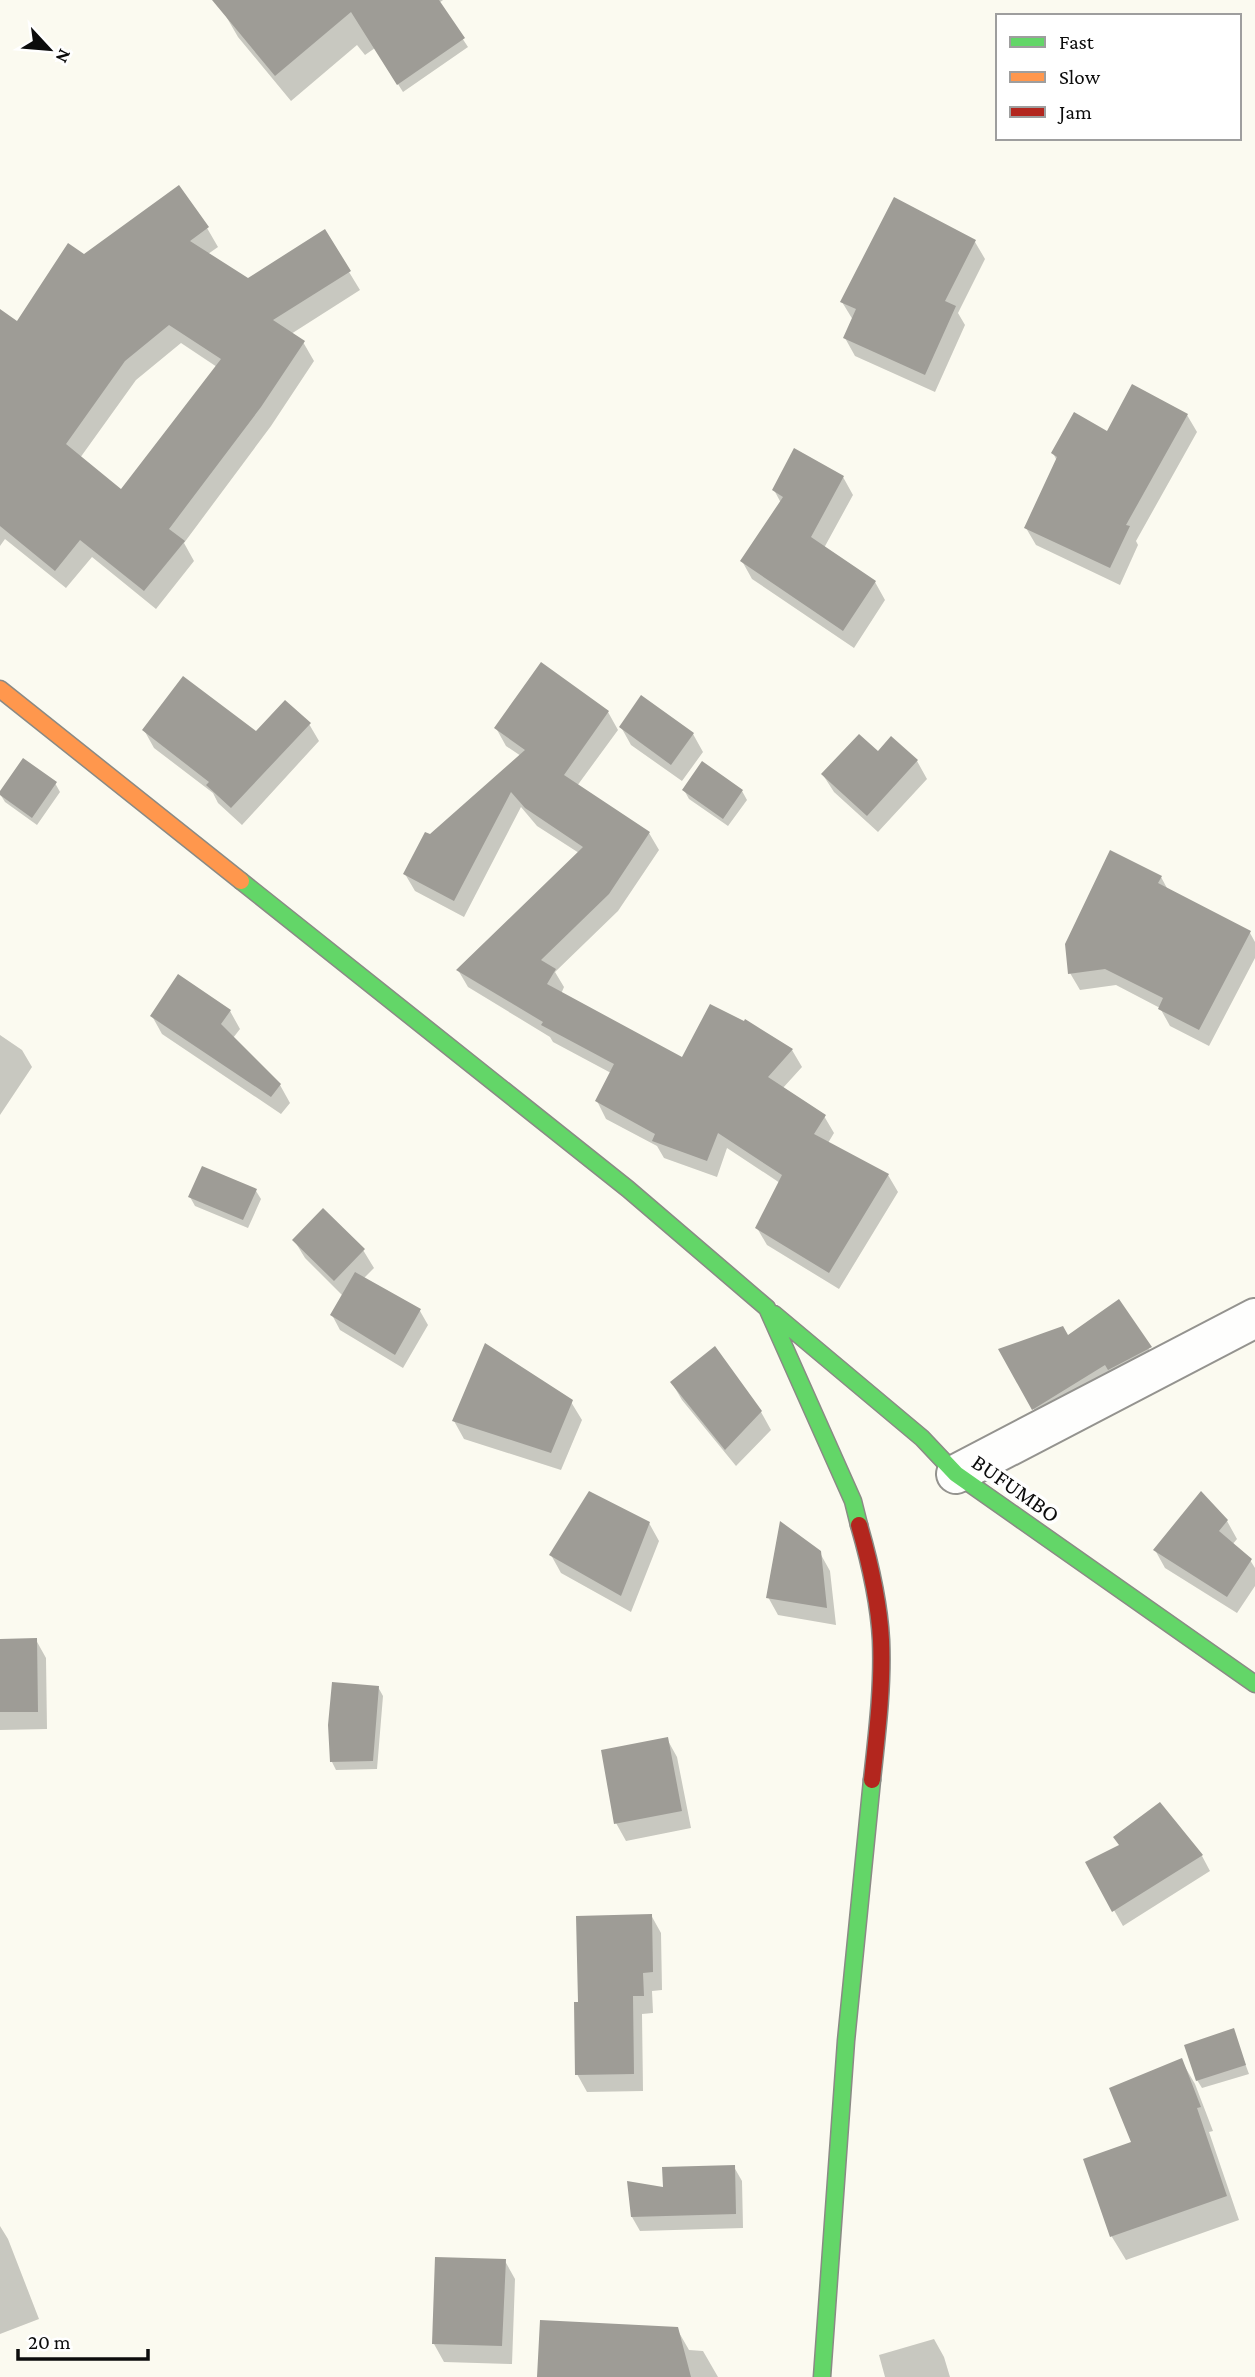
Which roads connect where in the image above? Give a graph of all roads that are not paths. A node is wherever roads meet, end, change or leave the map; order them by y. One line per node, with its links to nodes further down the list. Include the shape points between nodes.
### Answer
1 (0, 689): 2 (street, BUFUMBO, via 628,1189)
2 (768, 1308): 4 (street, BUFUMBO, via 922,1438); 6 (street, via 853,1501 874,1578 881,1640 879,1712 846,2041)
3 (1255, 1318): 4 (street)
4 (956, 1474): 5 (street, BUFUMBO)
5 (1255, 1684)
6 (821, 2377)

